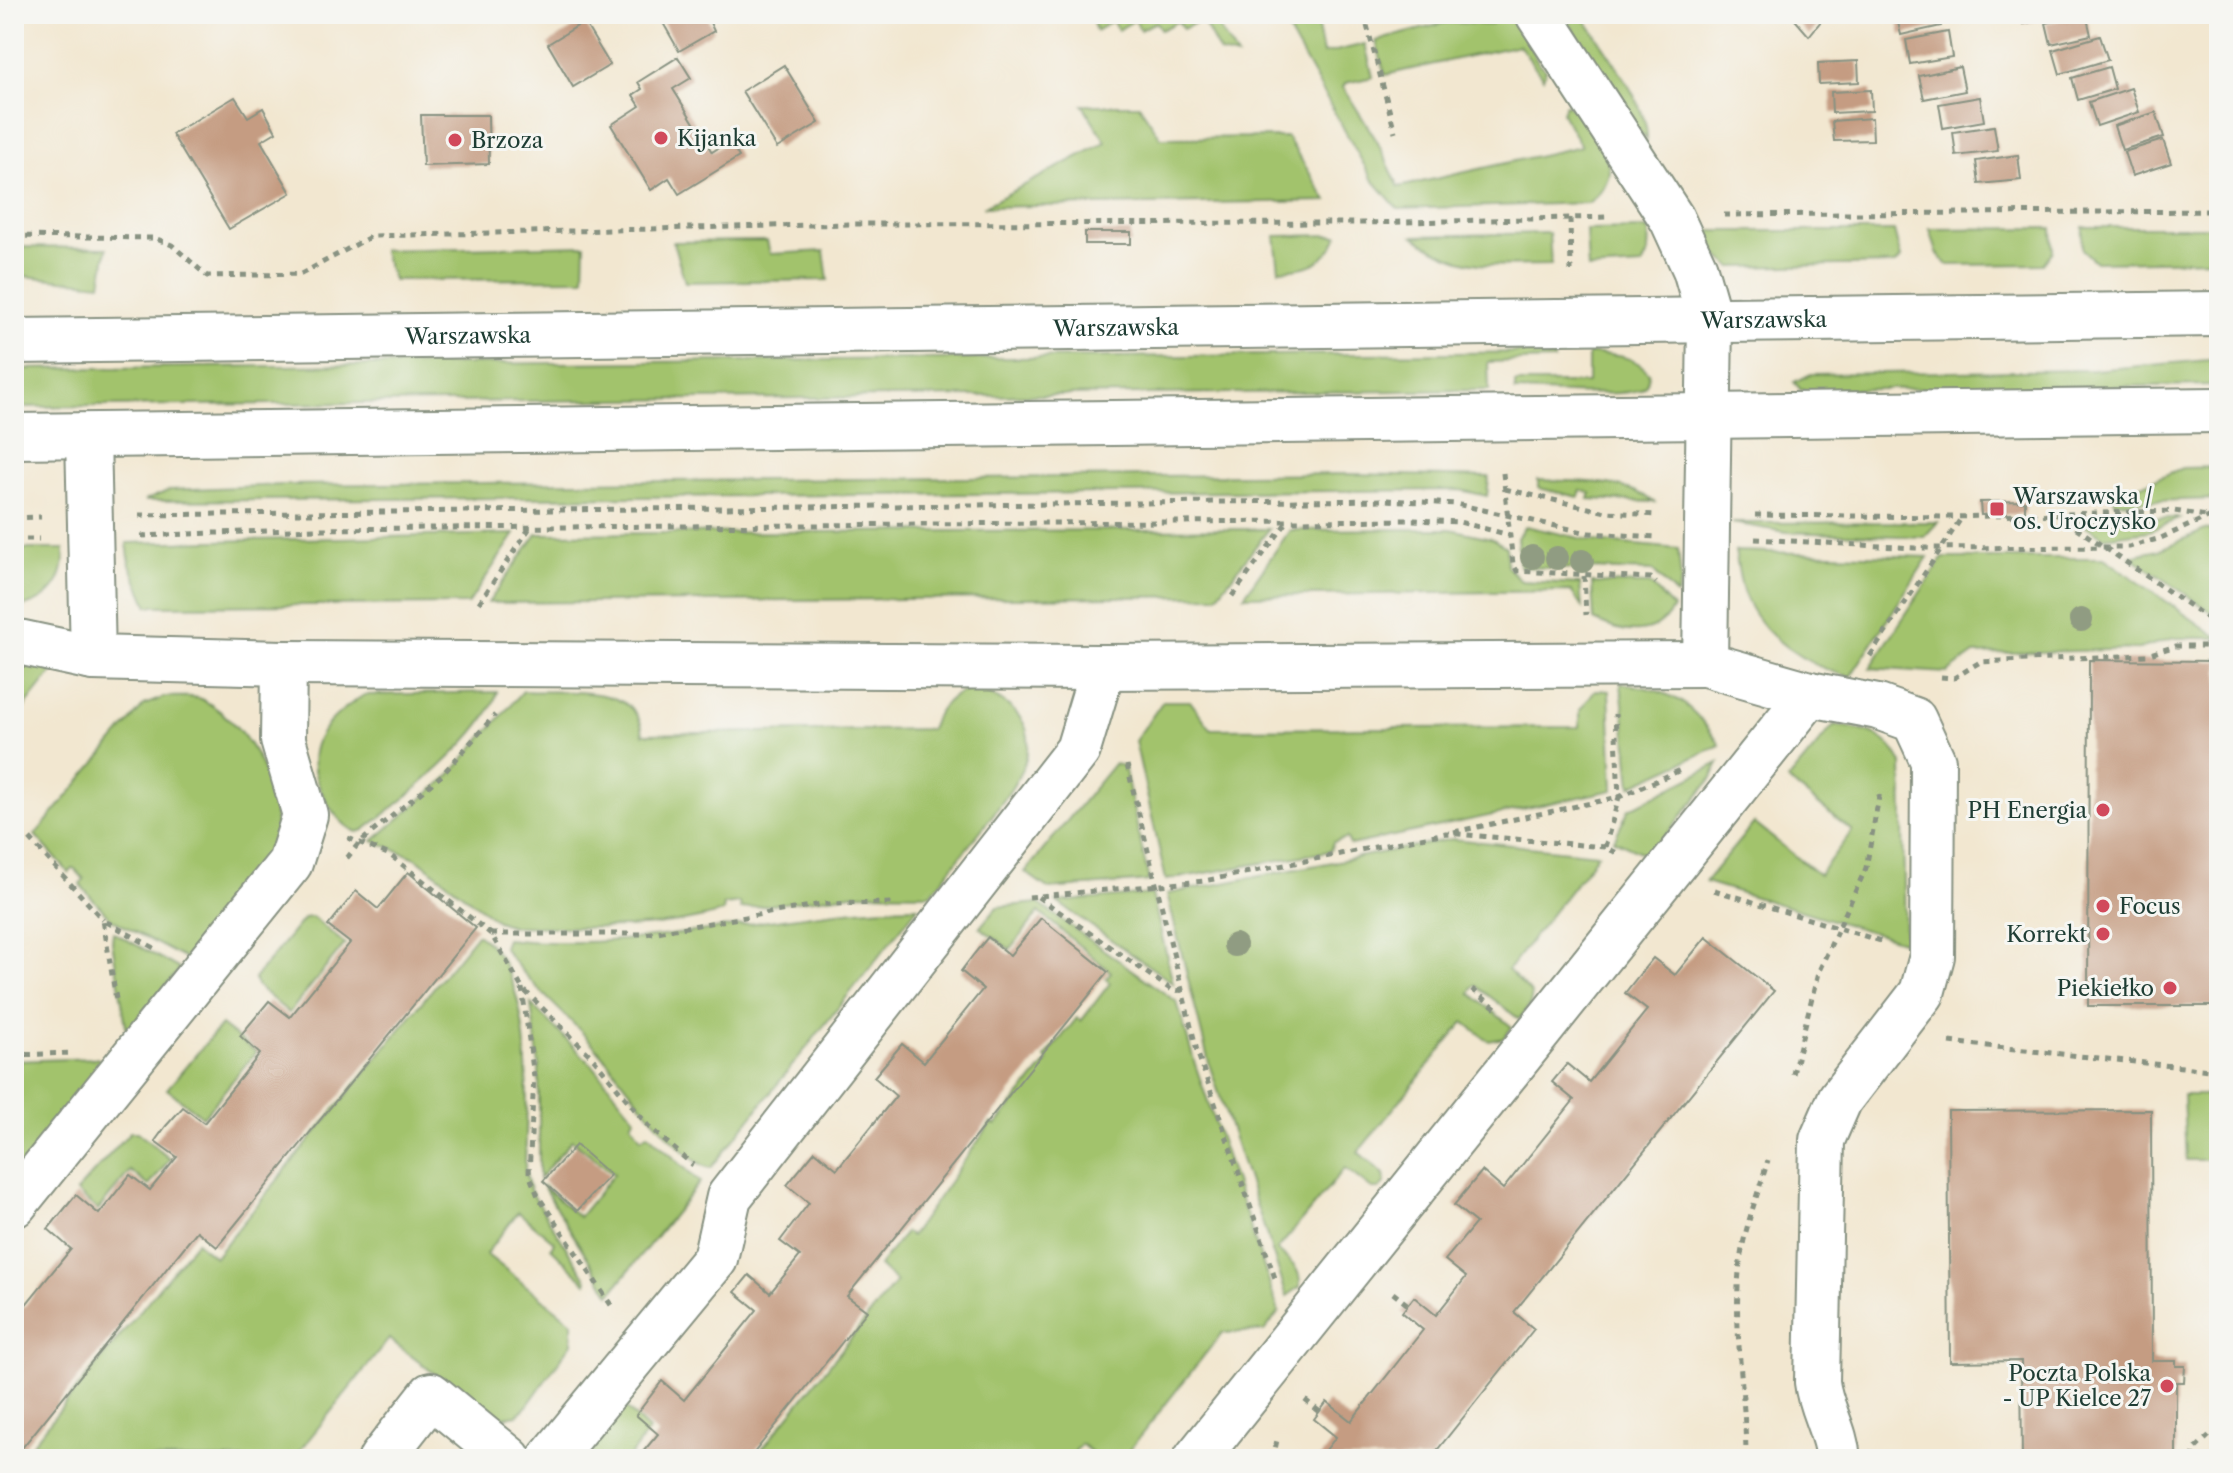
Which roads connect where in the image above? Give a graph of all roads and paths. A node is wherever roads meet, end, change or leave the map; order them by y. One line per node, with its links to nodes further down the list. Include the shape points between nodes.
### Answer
1 (1364, 14): 3 (path)
2 (1538, 14): 5 (main road)
3 (1395, 132)
4 (2219, 211): 5 (path)
5 (1670, 216): 6 (path); 10 (main road, via 1695,269)
6 (1570, 218): 7 (path, via 852,224 372,236 301,274 207,276 172,245 154,238); 8 (path)
7 (14, 236)
8 (1571, 271)
9 (2219, 314): 10 (main road, Warszawska)
10 (1710, 321): 11 (main road, Warszawska); 13 (main road)
11 (14, 341)
12 (2219, 410): 13 (main road)
13 (1707, 416): 15 (main road); 25 (main road)
14 (14, 436): 15 (main road)
15 (88, 436): 26 (main road)
16 (1503, 473): 17 (path)
17 (1505, 489): 19 (path); 25 (path)
18 (2219, 512): 21 (path)
19 (1508, 514): 25 (path, via 1588,533); 26 (path, via 1456,504 1386,500); 28 (path)
20 (2056, 514): 21 (path); 25 (path); 30 (path)
21 (2209, 515): 23 (path); 30 (path, via 2161,538)
22 (14, 518): 26 (path)
23 (2219, 518)
24 (1288, 521): 27 (path); 28 (path, via 1451,521); 31 (path)
25 (1706, 526): 30 (path, via 1769,538 1915,548); 36 (main road)
26 (91, 527): 27 (path); 29 (path); 37 (main road)
27 (530, 528): 32 (path)
28 (1510, 535): 36 (path, via 1517,571 1651,578)
29 (14, 539)
30 (2106, 548): 33 (path)
31 (1232, 596)
32 (479, 603)
33 (2219, 626)
34 (14, 641): 37 (main road)
35 (2219, 646): 41 (path, via 2176,646 2147,655 1980,662)
36 (1706, 650): 39 (main road); 42 (main road)
37 (93, 658): 38 (main road)
38 (284, 663): 40 (main road); 46 (main road, via 283,740)
39 (1613, 664): 40 (main road); 45 (path)
40 (1103, 667): 53 (main road, via 1078,750)
41 (1962, 673)
42 (1810, 694): 50 (main road); 56 (main road, via 1914,720 1933,761)
43 (1125, 758): 51 (path)
44 (1687, 767): 45 (path)
45 (1619, 797): 47 (path); 49 (path)
46 (305, 815): 55 (path, via 390,855); 66 (main road, via 290,863)
47 (1446, 833): 49 (path); 51 (path)
48 (30, 839): 54 (path)
49 (1605, 847): 50 (path)
50 (1664, 875): 56 (path); 67 (main road)
51 (1157, 888): 52 (path); 59 (path)
52 (1038, 897): 53 (path); 59 (path, via 1173,991)
53 (958, 902): 55 (path, via 822,904 645,934); 65 (main road)
54 (103, 920): 57 (path); 60 (path)
55 (491, 934): 58 (path)
56 (1932, 956): 61 (main road, via 1922,993)
57 (171, 957)
58 (522, 988): 65 (path, via 594,1059 649,1127); 68 (path, via 534,1077 529,1174 586,1271)
59 (1182, 990): 67 (path, via 1197,1051)
60 (117, 1006)
61 (1890, 1036): 64 (path); 76 (main road, via 1840,1099 1822,1140 1817,1382)
62 (85, 1052): 63 (path)
63 (14, 1055)
64 (2219, 1071)
65 (729, 1197): 68 (main road, via 715,1259)
66 (14, 1205)
67 (1295, 1337): 75 (main road)
68 (643, 1348): 73 (main road)
69 (2219, 1426): 77 (path, via 2194,1450)
70 (1079, 1452): 74 (path)
71 (381, 1459): 72 (main road, via 431,1395)
72 (509, 1459)
73 (550, 1459)
74 (1089, 1459)
75 (1196, 1459)
76 (1838, 1459)
77 (2193, 1459)

